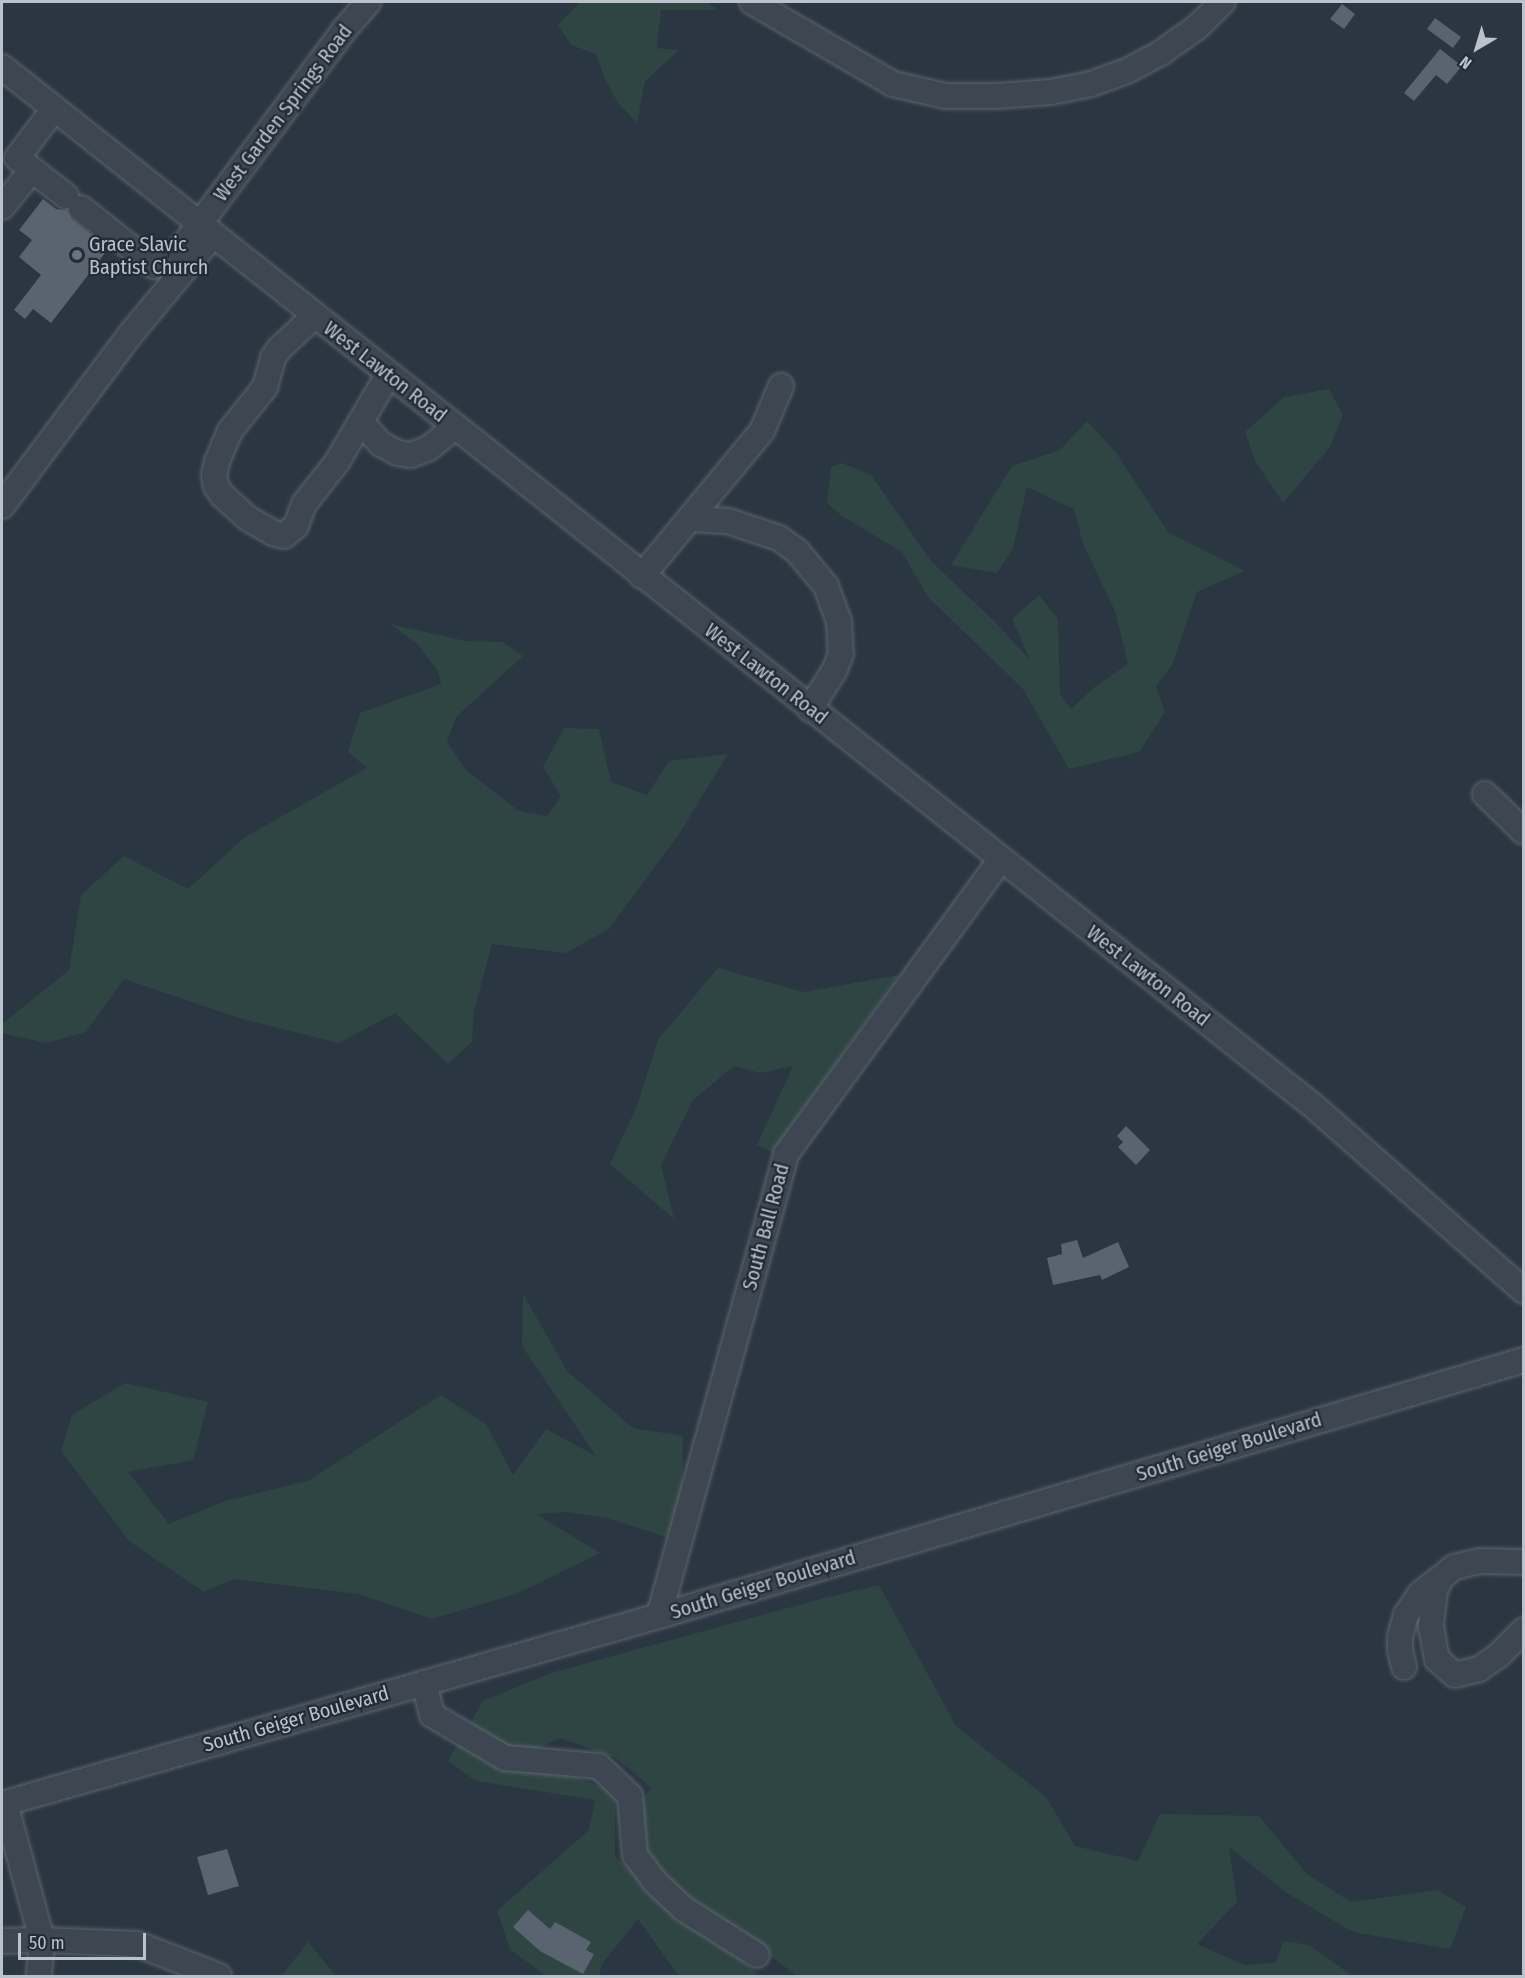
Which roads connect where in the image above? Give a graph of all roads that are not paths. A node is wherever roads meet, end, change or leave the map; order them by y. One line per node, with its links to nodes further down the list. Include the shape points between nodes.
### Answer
1 (368, 2): 8 (street, West Garden Springs Road, via 344,30)
2 (752, 2): 3 (street, via 893,84 946,96 1051,92 1091,84 1162,52)
3 (1223, 2)
4 (2, 67): 5 (street, West Lawton Road)
5 (54, 109): 6 (street); 8 (street, West Lawton Road)
6 (17, 160): 7 (street); 8 (street, via 154,267)
7 (2, 207)
8 (206, 230): 9 (street, West Lawton Road); 14 (street, via 181,271)
9 (314, 316): 10 (street, West Lawton Road); 12 (street, via 279,349 265,387 230,431 217,462 216,486 249,519 284,536 296,526 304,504 337,462)
10 (388, 375): 12 (street); 13 (street, West Lawton Road)
11 (781, 386): 15 (street, via 762,430)
12 (361, 422): 13 (street, via 381,444 411,455 429,448)
13 (455, 428): 16 (street, West Lawton Road)
14 (2, 506)
15 (690, 519): 16 (street); 17 (street, via 728,521 779,538 797,551 826,586 839,621 841,654)
16 (642, 576): 17 (street, West Lawton Road)
17 (810, 709): 20 (street, West Lawton Road)
18 (1485, 794): 19 (street)
19 (1524, 832)
20 (1000, 860): 21 (street, West Lawton Road, via 1311,1104); 25 (street, South Ball Road, via 786,1154)
21 (1524, 1291)
22 (1524, 1360): 25 (street, South Geiger Boulevard)
23 (1524, 1562): 24 (street, via 1466,1562)
24 (1441, 1578): 26 (street, via 1432,1602 1431,1626 1437,1659 1455,1675 1479,1669); 27 (street, via 1420,1594 1406,1615 1400,1637)
25 (659, 1616): 28 (street, South Geiger Boulevard)
26 (1524, 1630)
27 (1404, 1667)
28 (424, 1683): 29 (street, South Geiger Boulevard); 32 (street, via 432,1715 505,1758 599,1766 630,1796 635,1855 655,1882 684,1909)
29 (3, 1803): 30 (street)
30 (42, 1940): 31 (street); 33 (street); 34 (street, via 137,1944)
31 (2, 1941)
32 (757, 1955)
33 (39, 1977)
34 (219, 1977)

